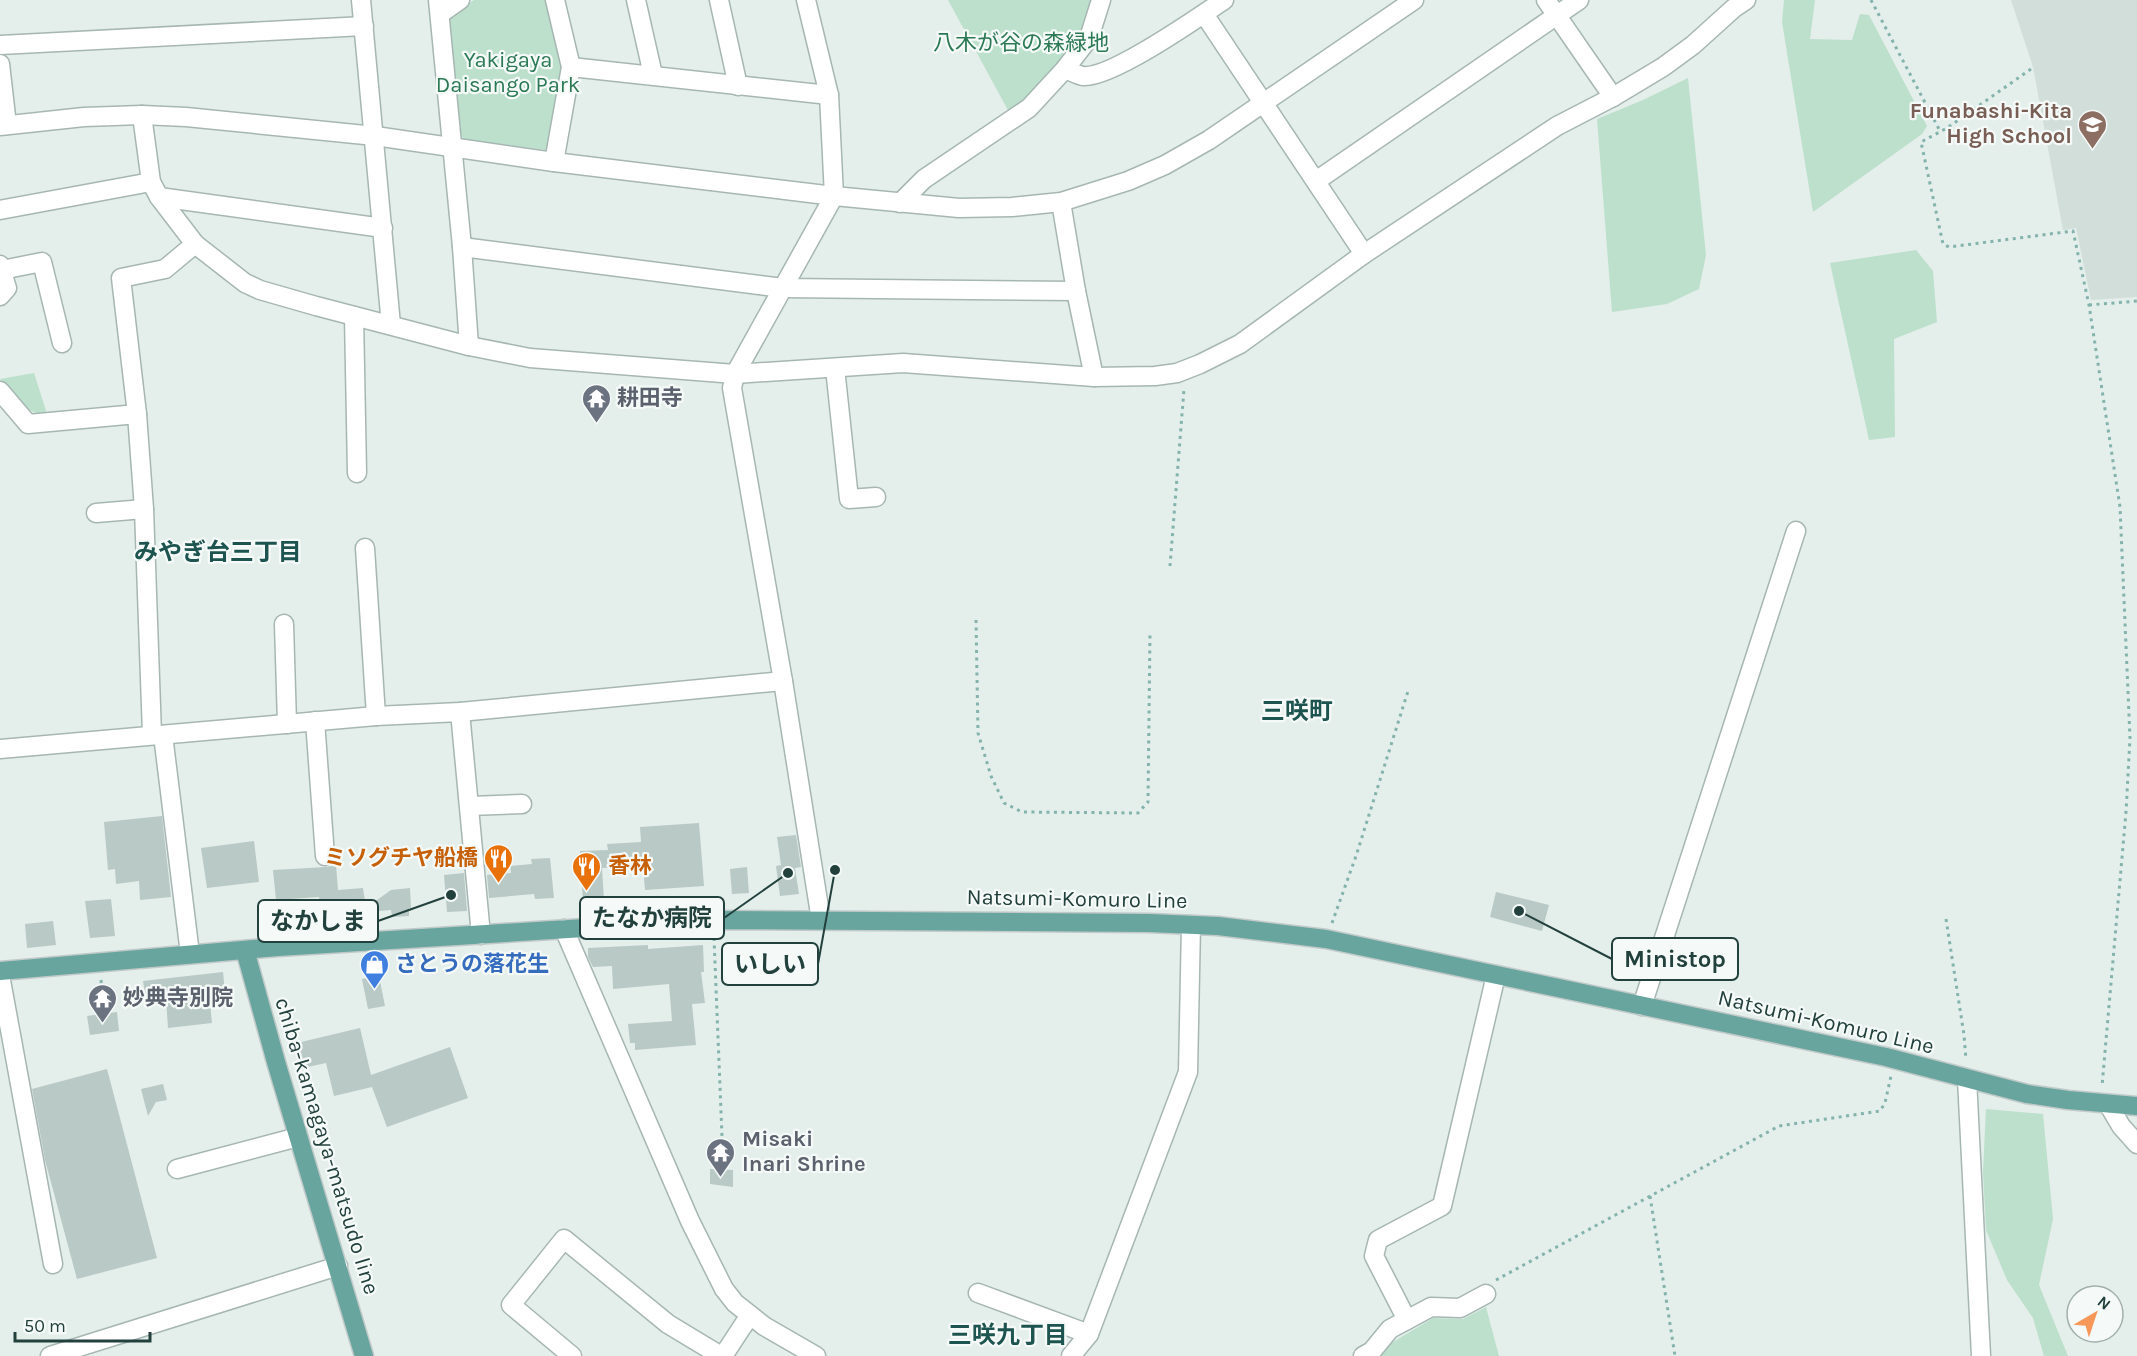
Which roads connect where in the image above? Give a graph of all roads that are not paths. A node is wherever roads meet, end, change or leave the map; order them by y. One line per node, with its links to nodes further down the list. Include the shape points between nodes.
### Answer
1 (361, 0): 15 (street)
2 (460, 0): 12 (street)
3 (555, 0): 18 (street)
4 (636, 0): 20 (street)
5 (719, 0): 21 (street)
6 (806, 0): 22 (street)
7 (1101, 0): 19 (street, via 1089,38)
8 (1224, 0): 14 (street)
9 (1414, 0): 24 (street)
10 (1579, 0): 13 (street)
11 (1746, 0): 23 (street, via 1663,67)
12 (439, 7): 28 (street)
13 (1551, 8): 23 (street); 30 (street)
14 (1204, 14): 19 (street, via 1138,56 1097,74 1083,76); 24 (street)
15 (364, 27): 16 (street); 27 (street)
16 (0, 45)
17 (0, 64): 26 (street)
18 (571, 67): 20 (street); 29 (street)
19 (1065, 69): 34 (street, via 1029,108 924,179)
20 (653, 75): 21 (street)
21 (738, 86): 22 (street)
22 (829, 95): 32 (street)
23 (1613, 97): 39 (street, via 1557,126)
24 (1263, 103): 30 (street); 33 (street, via 1165,165)
25 (142, 115): 26 (street); 27 (street); 31 (street)
26 (3, 125)
27 (375, 136): 28 (street); 36 (street)
28 (452, 146): 29 (street); 38 (street)
29 (554, 162): 32 (street)
30 (1316, 181): 39 (street)
31 (155, 190): 35 (street); 36 (street); 37 (street)
32 (834, 195): 34 (street); 41 (street)
33 (1061, 202): 34 (street, via 959,208); 42 (street)
34 (900, 203)
35 (0, 210)
36 (383, 228): 45 (street)
37 (195, 244): 44 (street, via 260,290); 52 (street, via 165,269 121,278)
38 (462, 248): 41 (street); 47 (street)
39 (1364, 254): 50 (street, via 1240,344 1185,370 1155,376)
40 (1, 268): 43 (street, via 7,288); 46 (street, via 42,262)
41 (783, 288): 42 (street); 49 (street)
42 (1076, 291): 50 (street)
43 (0, 296)
44 (354, 316): 45 (street); 53 (street)
45 (391, 325): 47 (street)
46 (62, 343)
47 (469, 346): 49 (street, via 530,358)
48 (836, 368): 49 (street); 50 (street, via 903,363); 54 (street, via 849,499)
49 (735, 374): 60 (street, via 732,388)
50 (1094, 377)
51 (0, 391): 52 (street, via 28,424)
52 (137, 414): 55 (street)
53 (357, 473)
54 (876, 497)
55 (144, 509): 56 (street); 65 (street)
56 (96, 513)
57 (1796, 531): 79 (street)
58 (365, 548): 62 (street)
59 (284, 624): 64 (street)
60 (783, 681): 61 (street); 70 (street)
61 (460, 712): 62 (street); 68 (street)
62 (376, 716): 63 (street)
63 (315, 721): 64 (street); 69 (street)
64 (287, 724): 65 (street)
65 (158, 735): 66 (street); 75 (street)
66 (0, 749)
67 (522, 804): 68 (street)
68 (470, 806): 73 (street)
69 (325, 856)
70 (821, 920): 71 (main road, Natsumi-Komuro Line); 72 (main road, Natsumi-Komuro Line, via 714,920)
71 (1191, 925): 78 (main road, Natsumi-Komuro Line, via 1326,939); 92 (street, via 1188,1072)
72 (564, 929): 73 (main road, Natsumi-Komuro Line); 90 (street, via 712,1267 735,1303)
73 (481, 935): 74 (main road, Natsumi-Komuro Line)
74 (245, 950): 75 (main road, Natsumi-Komuro Line); 83 (main road, chiba-kamagaya-matsudo line)
75 (190, 954): 76 (main road, Natsumi-Komuro Line)
76 (0, 970)
77 (0, 975): 86 (street)
78 (1496, 975): 79 (main road, Natsumi-Komuro Line); 91 (street, via 1442,1206 1378,1240 1374,1256)
79 (1642, 1006): 80 (main road, Natsumi-Komuro Line, via 1894,1059)
80 (1967, 1079): 81 (main road, Natsumi-Komuro Line, via 2027,1094); 100 (street)
81 (2105, 1103): 82 (main road, Natsumi-Komuro Line); 84 (street)
82 (2137, 1106)
83 (298, 1137): 85 (street); 87 (main road, chiba-kamagaya-matsudo line)
84 (2137, 1144)
85 (177, 1169)
86 (53, 1263)
87 (338, 1266): 93 (street); 94 (main road, chiba-kamagaya-matsudo line)
88 (978, 1293): 92 (street)
89 (1486, 1294): 91 (street, via 1460,1308 1431,1307)
90 (750, 1315): 96 (street); 97 (street)
91 (1407, 1320): 99 (street, via 1390,1329)
92 (1089, 1334): 98 (street)
93 (61, 1354)
94 (364, 1356)
95 (572, 1356): 96 (street, via 512,1305 564,1239 668,1324)
96 (722, 1356)
97 (816, 1356)
98 (1071, 1356)
99 (1363, 1356)
100 (1981, 1356)

